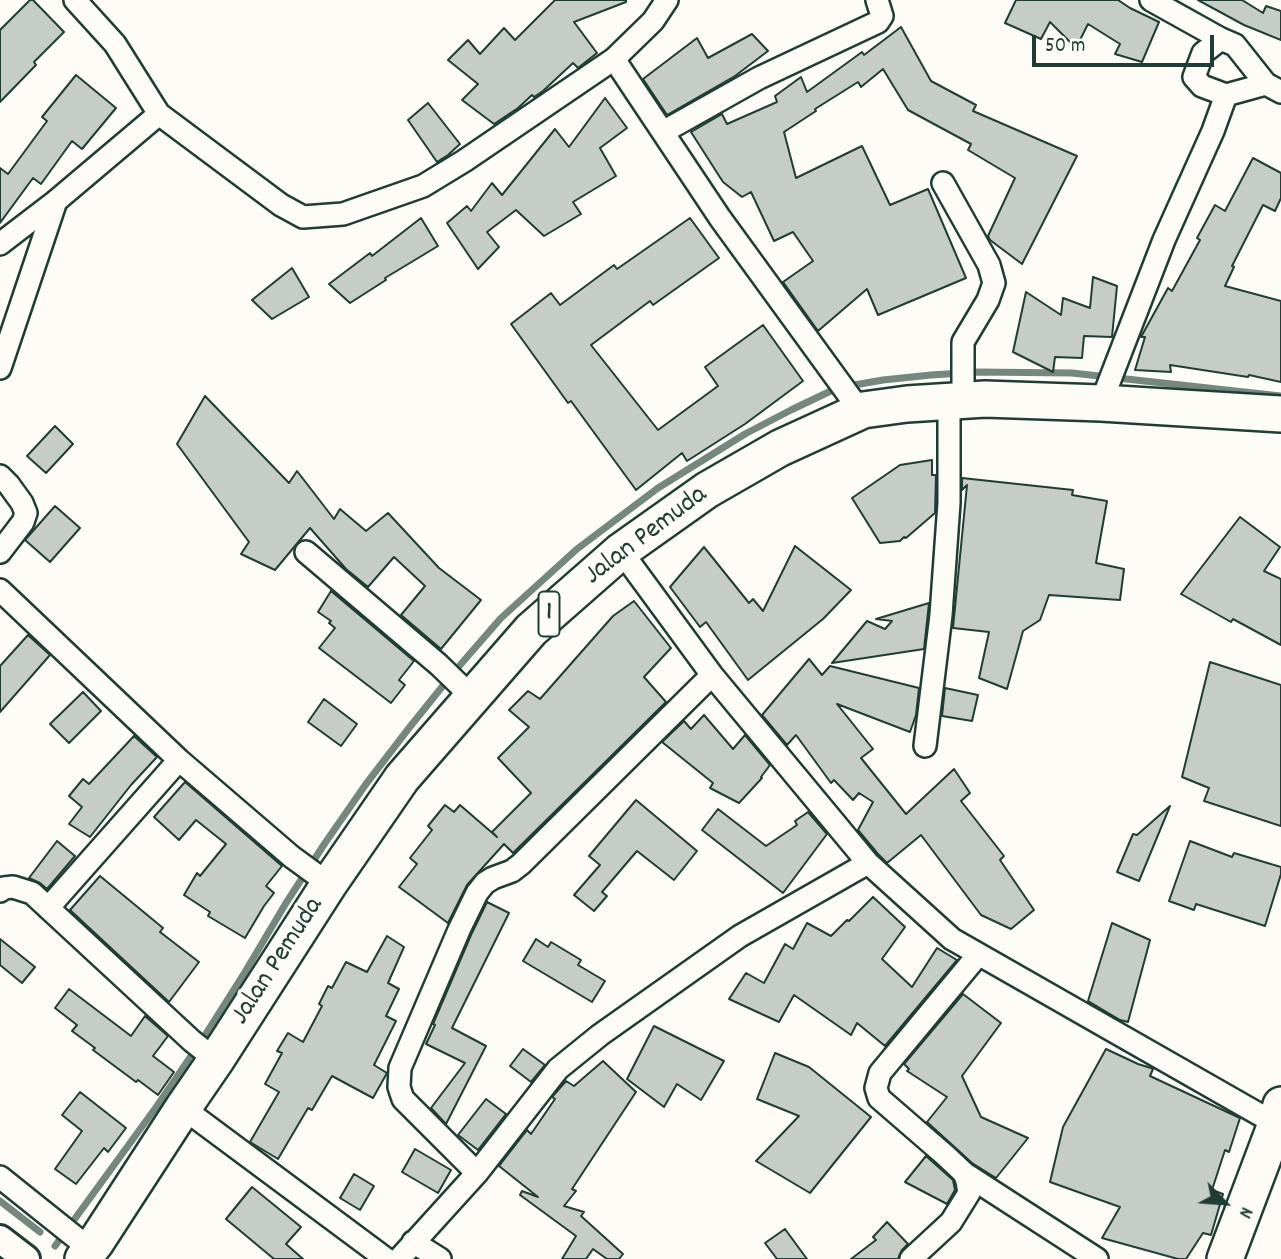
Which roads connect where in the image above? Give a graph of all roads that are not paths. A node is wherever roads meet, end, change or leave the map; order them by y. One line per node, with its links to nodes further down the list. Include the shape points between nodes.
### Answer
1 (75, 0): 9 (street, via 115,44)
2 (667, 0): 6 (street, via 653,21)
3 (877, 0): 10 (street, via 882,16 878,22 759,78)
4 (1152, 0): 5 (street)
5 (1221, 39): 7 (street, via 1235,45); 8 (street, via 1203,53 1194,77 1202,86)
6 (614, 59): 9 (street, via 423,186 343,214 303,217); 10 (street)
7 (1274, 88): 8 (street)
8 (1226, 94): 16 (street)
9 (159, 114): 12 (street)
10 (663, 132): 17 (street, via 720,218)
11 (943, 183): 15 (street, via 989,265 994,283 963,342)
12 (56, 201): 13 (street); 14 (street)
13 (0, 244)
14 (0, 368)
15 (958, 395): 16 (highway, Jalan Pemuda / 1, via 985,399); 17 (highway, Jalan Pemuda / 1, via 907,404); 26 (street, via 941,614)
16 (1105, 396): 18 (highway, Jalan Pemuda / 1)
17 (858, 405): 20 (highway, Jalan Pemuda / 1, via 707,490)
18 (1281, 414)
19 (0, 476): 21 (street, via 26,513)
20 (621, 551): 24 (street); 25 (highway, Jalan Pemuda / 1)
21 (0, 552)
22 (306, 552): 25 (street)
23 (0, 590): 27 (street)
24 (712, 675): 28 (street); 36 (street, via 521,864 485,883 459,929 400,1068 399,1087 403,1099)
25 (467, 693): 29 (highway, Jalan Pemuda / 1)
26 (925, 746)
27 (179, 760): 29 (street); 31 (street)
28 (868, 863): 32 (street, via 953,939); 36 (street, via 740,936 600,1035 558,1069)
29 (322, 879): 33 (highway, Jalan Pemuda / 1)
30 (0, 891): 31 (street, via 21,889)
31 (48, 908): 33 (street)
32 (978, 955): 35 (street); 37 (street, via 880,1073 876,1088 879,1098)
33 (205, 1052): 34 (highway, Jalan Pemuda / 1)
34 (183, 1108): 41 (highway, Jalan Pemuda / 1); 43 (street)
35 (1279, 1114): 48 (highway)
36 (477, 1173): 40 (street)
37 (964, 1173): 46 (street, via 969,1193 962,1206); 47 (street)
38 (0, 1177): 41 (street)
39 (0, 1239): 42 (street)
40 (413, 1242): 44 (street); 45 (street)
41 (85, 1246)
42 (26, 1259)
43 (386, 1259)
44 (399, 1259)
45 (439, 1259)
46 (911, 1259)
47 (1097, 1259)
48 (1225, 1259)

